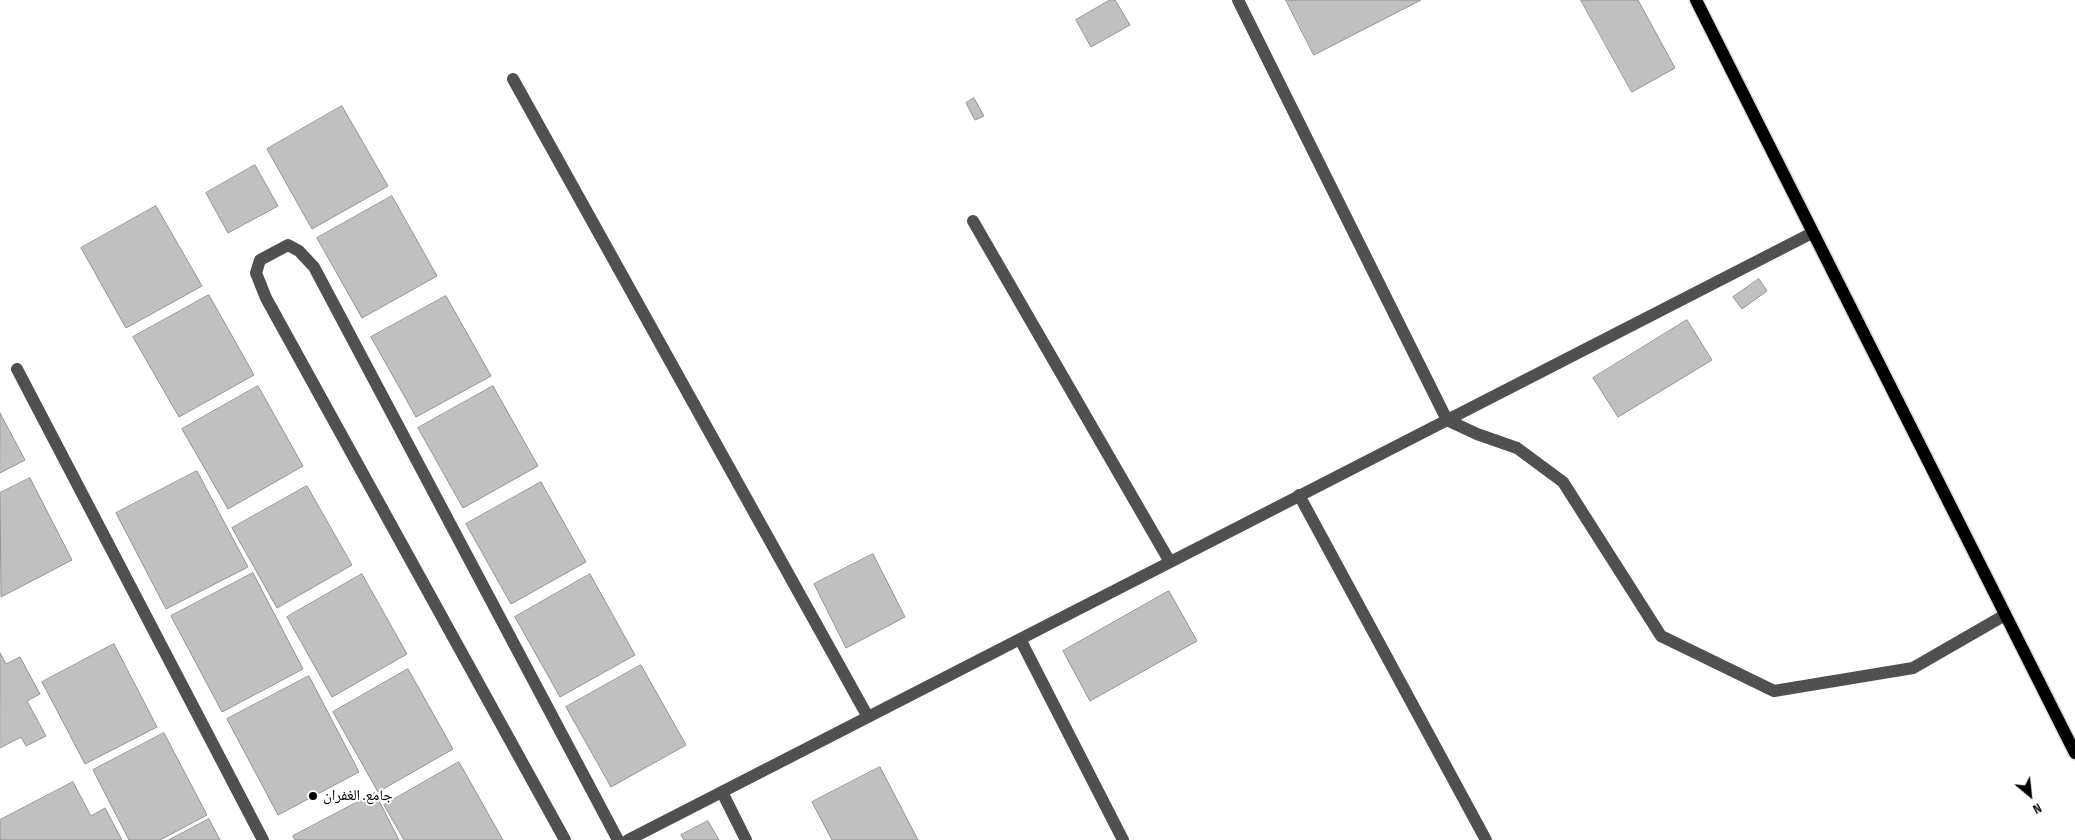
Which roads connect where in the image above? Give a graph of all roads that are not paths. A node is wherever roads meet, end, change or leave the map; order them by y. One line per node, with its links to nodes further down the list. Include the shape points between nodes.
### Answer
1 (1238, 0): 7 (street)
2 (1696, 0): 5 (main road)
3 (513, 78): 12 (street)
4 (973, 221): 9 (street)
5 (1812, 233): 7 (street); 10 (main road)
6 (17, 369): 15 (street)
7 (1447, 420): 8 (street); 10 (street, via 1517,448 1563,482 1661,636 1774,691 1913,668)
8 (1299, 495): 9 (street); 21 (street)
9 (1170, 562): 11 (street)
10 (2005, 615): 13 (main road)
11 (1020, 639): 12 (street); 20 (street)
12 (868, 717): 14 (street)
13 (2075, 753)
14 (722, 792): 18 (street); 19 (street)
15 (263, 840)
16 (565, 840): 17 (street, via 266,298 256,273 260,260 288,245 299,251 314,267)
17 (618, 840)
18 (628, 840)
19 (746, 840)
20 (1123, 840)
21 (1486, 840)

